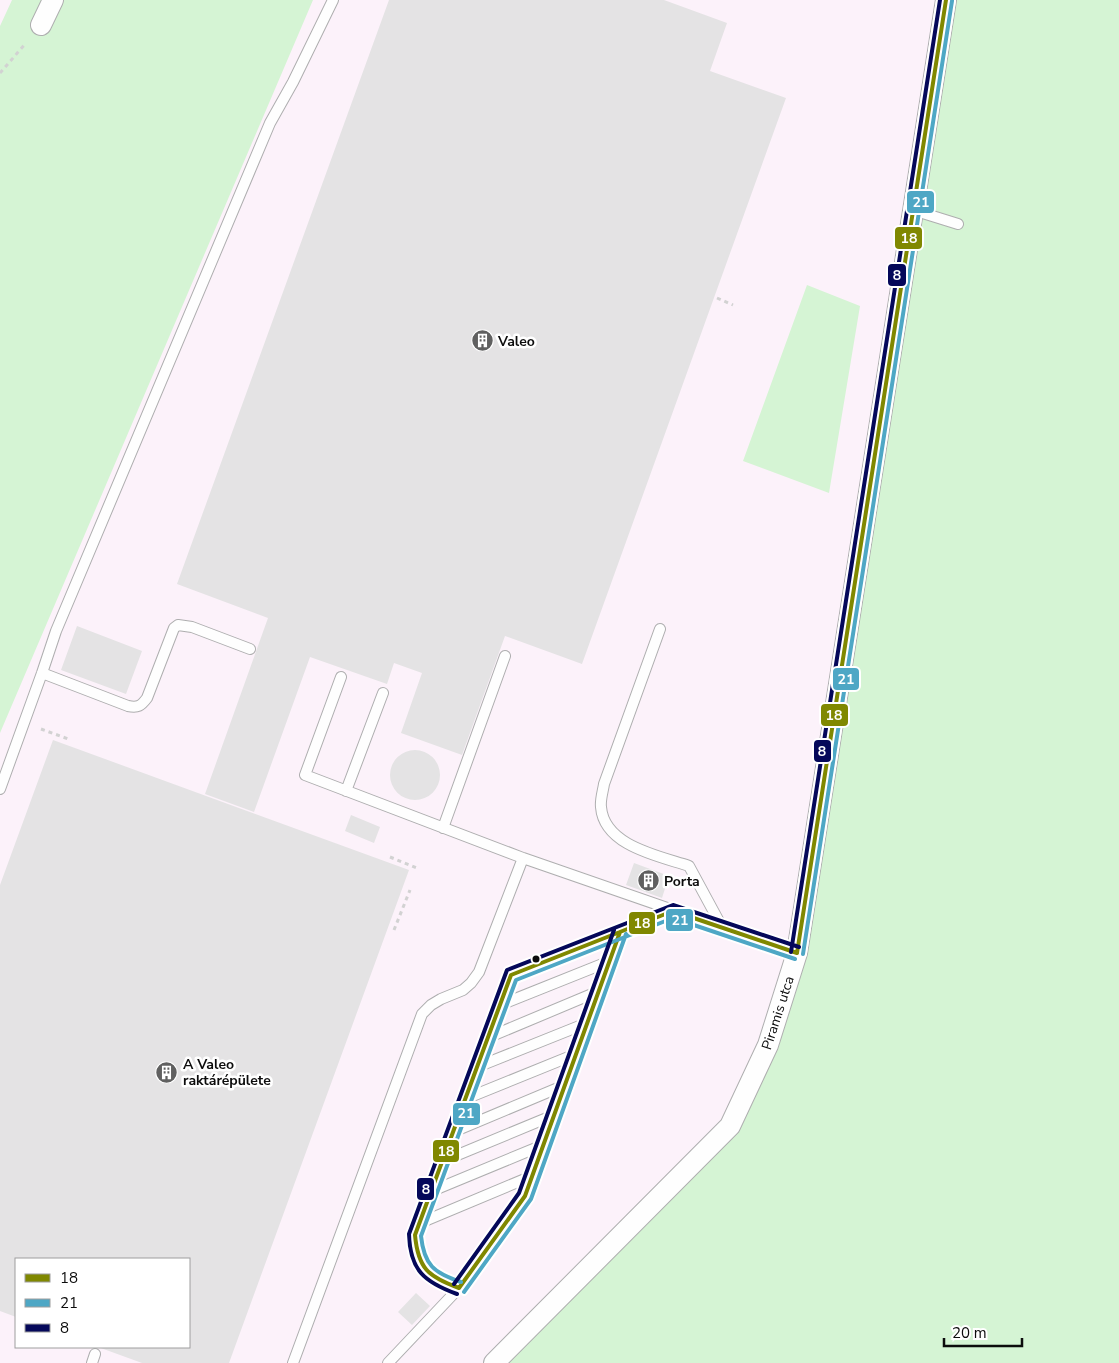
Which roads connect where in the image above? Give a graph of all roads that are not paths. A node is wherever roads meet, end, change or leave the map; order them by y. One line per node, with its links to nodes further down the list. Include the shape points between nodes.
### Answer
1 (52, 0): 4 (street)
2 (333, 0): 10 (lane, via 270,123 60,622)
3 (946, 0): 5 (street, Piramis utca)
4 (41, 25)
5 (913, 210): 6 (lane); 20 (street, Piramis utca)
6 (958, 224)
7 (660, 629): 18 (lane, via 604,784 601,807 605,821 624,843 689,866)
8 (250, 649): 10 (lane, via 192,627 178,625 174,628 147,698 136,707)
9 (505, 656): 15 (lane)
10 (42, 673): 13 (lane)
11 (341, 678): 14 (lane, via 305,775)
12 (383, 693): 14 (lane)
13 (0, 789)
14 (346, 790): 15 (lane)
15 (443, 828): 16 (lane)
16 (523, 858): 17 (lane); 38 (lane, via 472,983 431,1005 422,1014)
17 (674, 911): 18 (lane); 19 (lane)
18 (722, 927): 20 (lane)
19 (620, 932): 21 (lane); 23 (lane, via 511,975)
20 (797, 953): 40 (street, Piramis utca, via 768,1045 730,1126)
21 (610, 961): 22 (lane); 23 (lane)
22 (599, 991): 24 (lane); 25 (lane)
23 (500, 1005): 25 (lane)
24 (587, 1023): 26 (lane); 27 (lane)
25 (487, 1038): 27 (lane)
26 (576, 1054): 28 (lane); 29 (lane)
27 (477, 1067): 29 (lane)
28 (565, 1085): 30 (lane); 31 (lane)
29 (466, 1099): 31 (lane)
30 (554, 1115): 32 (lane); 33 (lane)
31 (453, 1132): 33 (lane)
32 (543, 1145): 34 (lane); 35 (lane)
33 (442, 1161): 35 (lane)
34 (532, 1176): 36 (lane); 37 (lane, via 525,1196)
35 (432, 1192): 36 (lane)
36 (420, 1223): 37 (lane, via 415,1235 421,1264 443,1283)
37 (459, 1288): 39 (lane)
38 (293, 1363)
39 (388, 1363)
40 (494, 1363)

